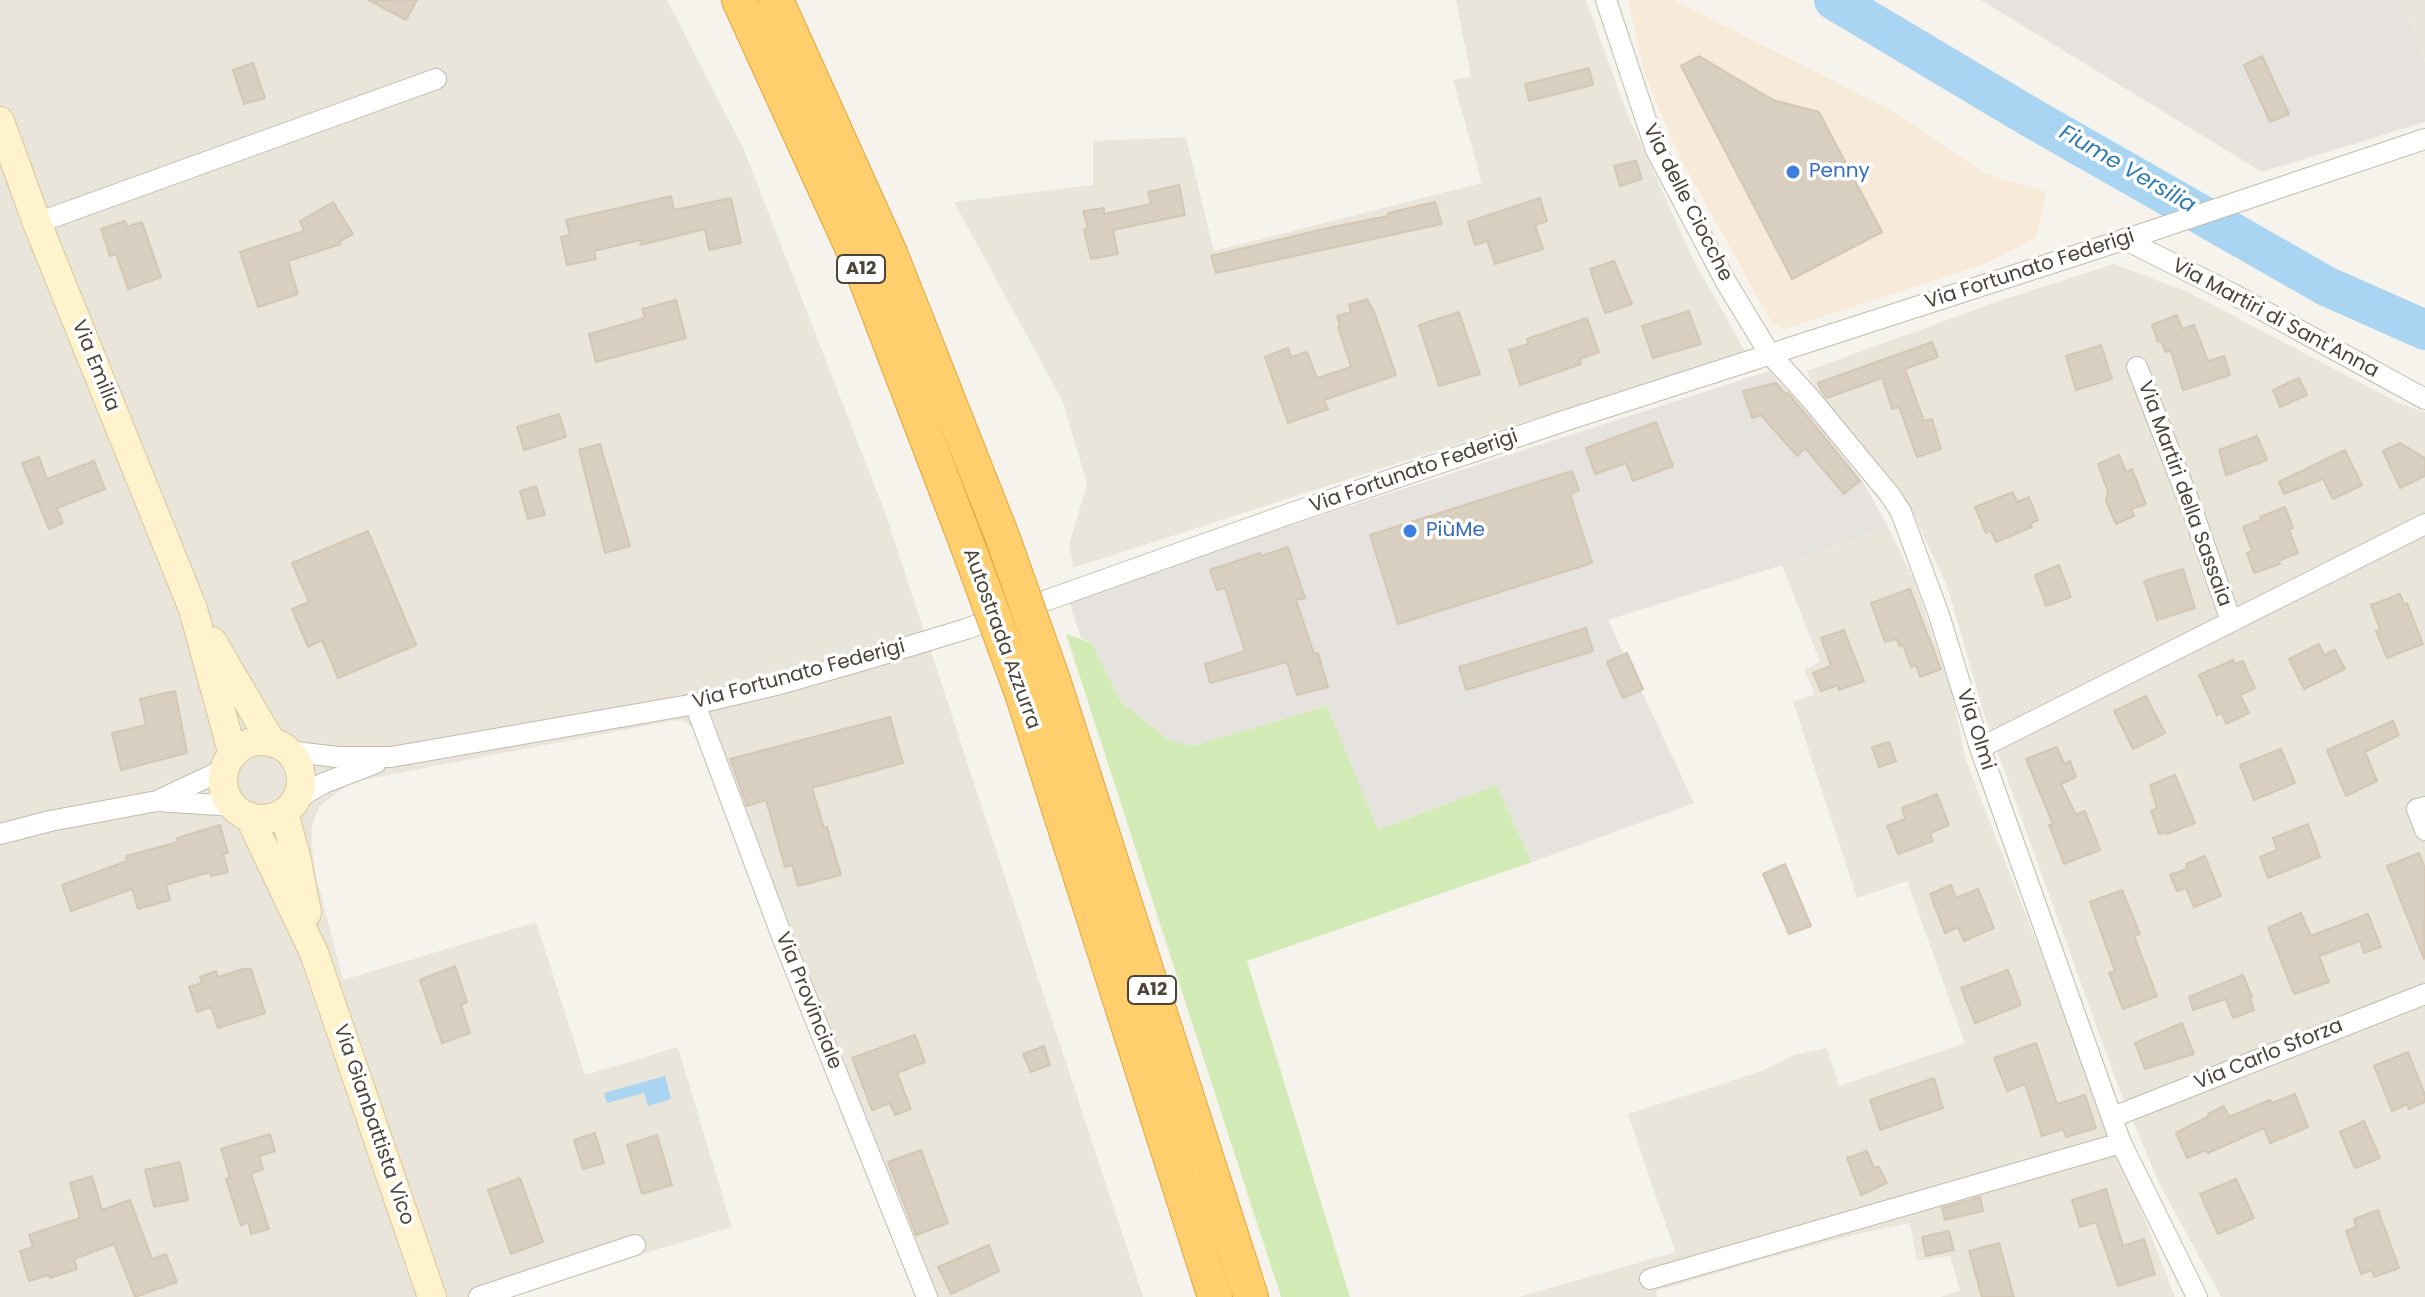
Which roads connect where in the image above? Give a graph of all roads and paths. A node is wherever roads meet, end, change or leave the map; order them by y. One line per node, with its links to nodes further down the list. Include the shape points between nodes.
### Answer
1 (739, 0): 35 (highway, Autostrada Azzurra / A12, bridge, via 861,267 1023,696)
2 (776, 0): 36 (highway, Autostrada Azzurra / A12, bridge, via 890,253 1002,536)
3 (1606, 0): 9 (street, Via delle Ciocche, via 1656,150)
4 (436, 79): 7 (street)
5 (0, 121): 7 (main road, Via Emilia)
6 (2425, 139): 8 (street, Via Fortunato Federigi)
7 (37, 223): 13 (main road, Via Emilia)
8 (2124, 239): 9 (street, Via Fortunato Federigi); 11 (street, Via Martiri di Sant'Anna)
9 (1769, 353): 15 (street, Via Fortunato Federigi, via 966,629); 17 (street, Via Olmi, via 1901,512)
10 (2137, 367): 14 (street, Via Martiri della Sassaia)
11 (2425, 399)
12 (2425, 524): 14 (street, Via Martiri della Sassaia)
13 (193, 609): 16 (main road, Via Emilia); 19 (main road, Via Emilia)
14 (2231, 621): 17 (street, Via Martiri della Sassaia)
15 (695, 704): 18 (street, Via Fortunato Federigi); 34 (street, Via Provinciale)
16 (280, 747): 18 (street, Via Fortunato Federigi, via 337,757); 19 (main road, via 255,742 239,749); 21 (main road, Via Emilia, via 300,774)
17 (1980, 748): 28 (street, Via Olmi)
18 (391, 757): 21 (street, Via Fortunato Federigi, via 324,783)
19 (229, 762): 20 (street); 23 (main road, Via Emilia, via 226,793)
20 (157, 801): 23 (street); 25 (street)
21 (290, 806): 23 (main road, via 267,818); 26 (main road, Via Gianbattista Vico)
22 (2425, 807): 24 (street, via 2417,809)
23 (241, 811): 26 (main road, Via Gianbattista Vico)
24 (2425, 830)
25 (0, 834)
26 (314, 953): 32 (main road, Via Gianbattista Vico)
27 (2425, 994): 28 (street, Via Carlo Sforza)
28 (2113, 1117): 29 (street, Via Olmi)
29 (2121, 1143): 31 (street); 37 (street, Via Olmi)
30 (635, 1245): 33 (street)
31 (1650, 1279)
32 (432, 1297)
33 (479, 1297)
34 (927, 1297)
35 (1215, 1297)
36 (1251, 1297)
37 (2197, 1297)

